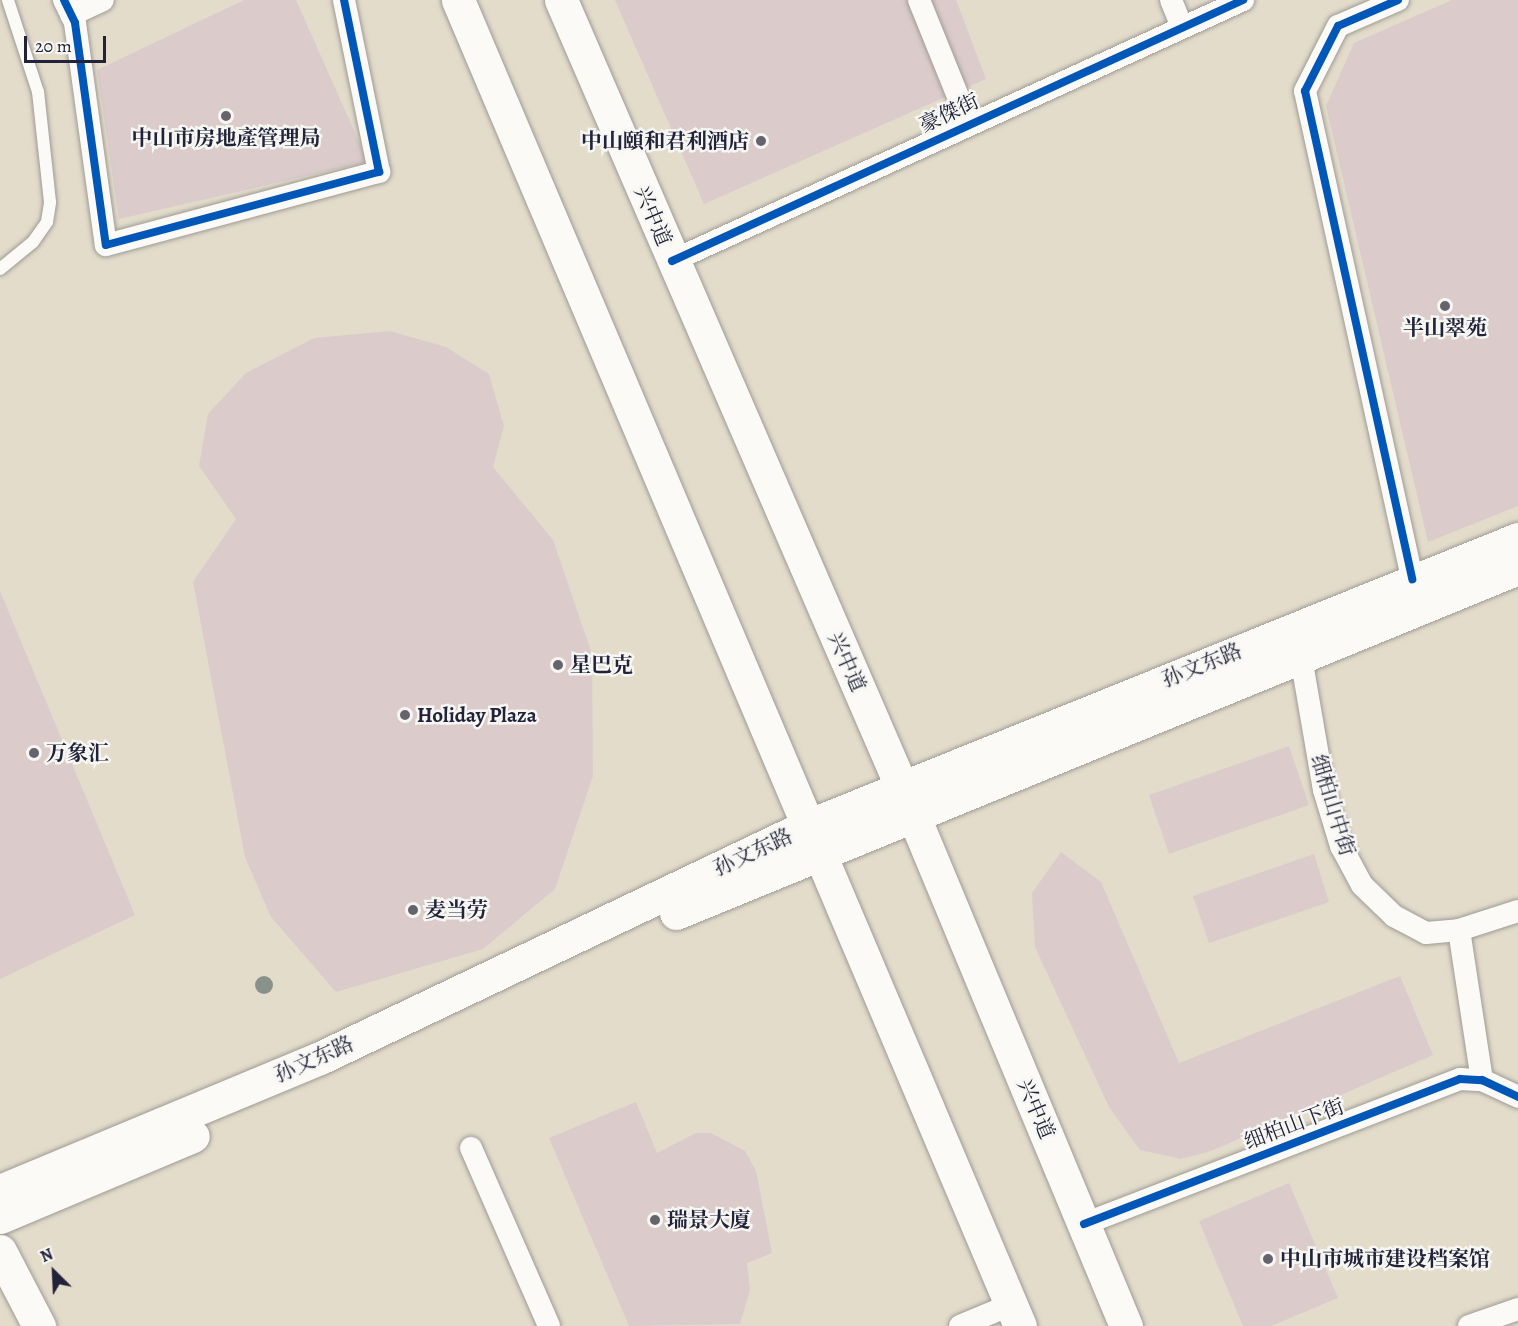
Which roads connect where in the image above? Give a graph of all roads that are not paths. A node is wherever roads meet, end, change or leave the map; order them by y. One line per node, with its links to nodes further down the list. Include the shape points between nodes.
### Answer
1 (8, 0): 14 (lane, via 39,92 50,202 47,222 33,242)
2 (103, 0): 10 (street)
3 (344, 0): 10 (street, via 379,172 106,245)
4 (458, 0): 20 (main road)
5 (561, 0): 13 (main road, 兴中道)
6 (919, 0): 12 (street)
7 (1171, 0): 11 (street)
8 (1243, 0): 11 (street, 豪傑街)
9 (1398, 0): 17 (street, via 1338,26 1305,91)
10 (68, 7)
11 (1182, 27): 12 (street, 豪傑街)
12 (969, 124): 13 (street, 豪傑街)
13 (672, 261): 19 (main road, 兴中道)
14 (0, 269)
15 (1518, 539): 17 (main road, 孙文东路)
16 (1518, 568): 18 (main road, 孙文东路)
17 (1412, 579): 19 (main road, 孙文东路)
18 (1301, 657): 19 (main road, 孙文东路); 22 (street, 细柏山中街, via 1324,790 1341,846 1362,885 1394,916 1426,933)
19 (908, 801): 20 (main road, 孙文东路); 28 (main road, 兴中道)
20 (811, 840): 26 (main road, 孙文东路, via 320,1058); 27 (main road, 孙文东路, via 703,900 303,1088); 31 (main road)
21 (1518, 910): 22 (street, 细柏山中街)
22 (1459, 930): 23 (street)
23 (1482, 1080): 24 (street); 28 (street, 细柏山下街, via 1460,1080)
24 (1518, 1097)
25 (471, 1148): 33 (street)
26 (0, 1191)
27 (0, 1217)
28 (1084, 1224): 35 (main road, 兴中道)
29 (0, 1251): 32 (main road)
30 (1518, 1309): 36 (street)
31 (1015, 1316): 34 (street)
32 (39, 1326)
33 (549, 1326)
34 (960, 1326)
35 (1126, 1326)
36 (1469, 1326)

